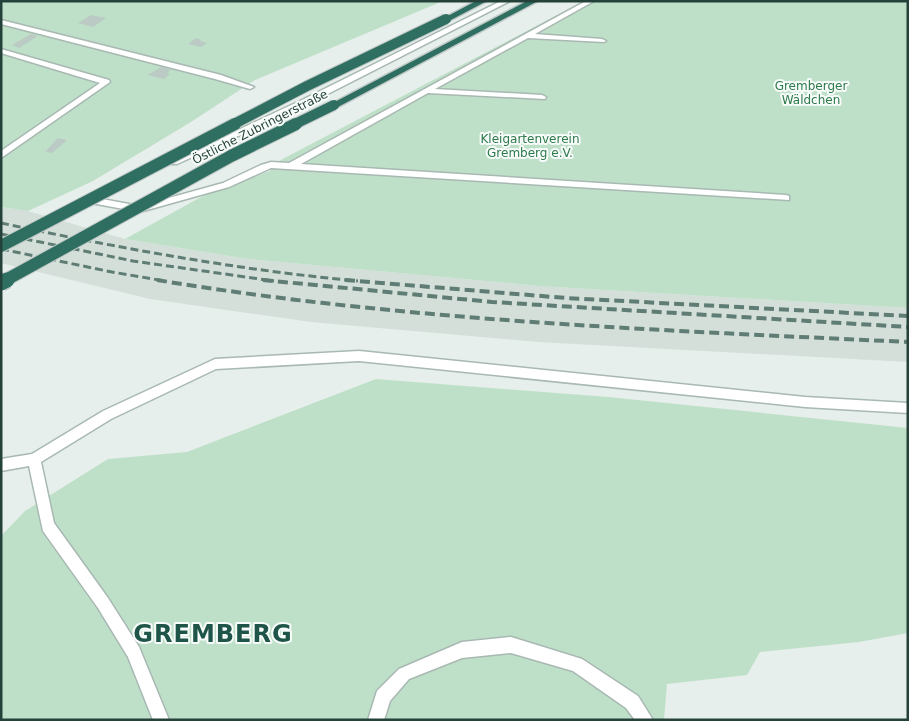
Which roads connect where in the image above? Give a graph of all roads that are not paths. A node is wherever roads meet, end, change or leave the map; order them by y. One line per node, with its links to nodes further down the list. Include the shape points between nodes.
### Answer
1 (483, 1): 16 (highway, Östliche Zubringerstraße, bridge, via 307,86)
2 (507, 1): 15 (lane, via 305,102)
3 (534, 1): 17 (highway, Östliche Zubringerstraße, bridge, via 231,156)
4 (591, 1): 6 (lane)
5 (1, 22): 9 (lane, via 218,76)
6 (527, 36): 7 (lane); 10 (lane)
7 (602, 41)
8 (3, 53): 12 (lane, via 106,82)
9 (250, 87)
10 (427, 91): 11 (lane); 13 (lane)
11 (542, 97)
12 (1, 156)
13 (290, 167): 14 (lane); 15 (lane, via 264,167 226,185 140,209)
14 (786, 198)
15 (91, 200): 16 (lane)
16 (1, 245)
17 (1, 283)
18 (908, 408): 19 (lane, via 805,402 359,356 215,364 106,415)
19 (34, 459): 20 (lane); 21 (lane, via 48,526 134,652)
20 (1, 465)
21 (161, 720)
22 (376, 720): 23 (lane, via 383,696 404,674 462,650 511,644 577,664 632,702)
23 (645, 720)

